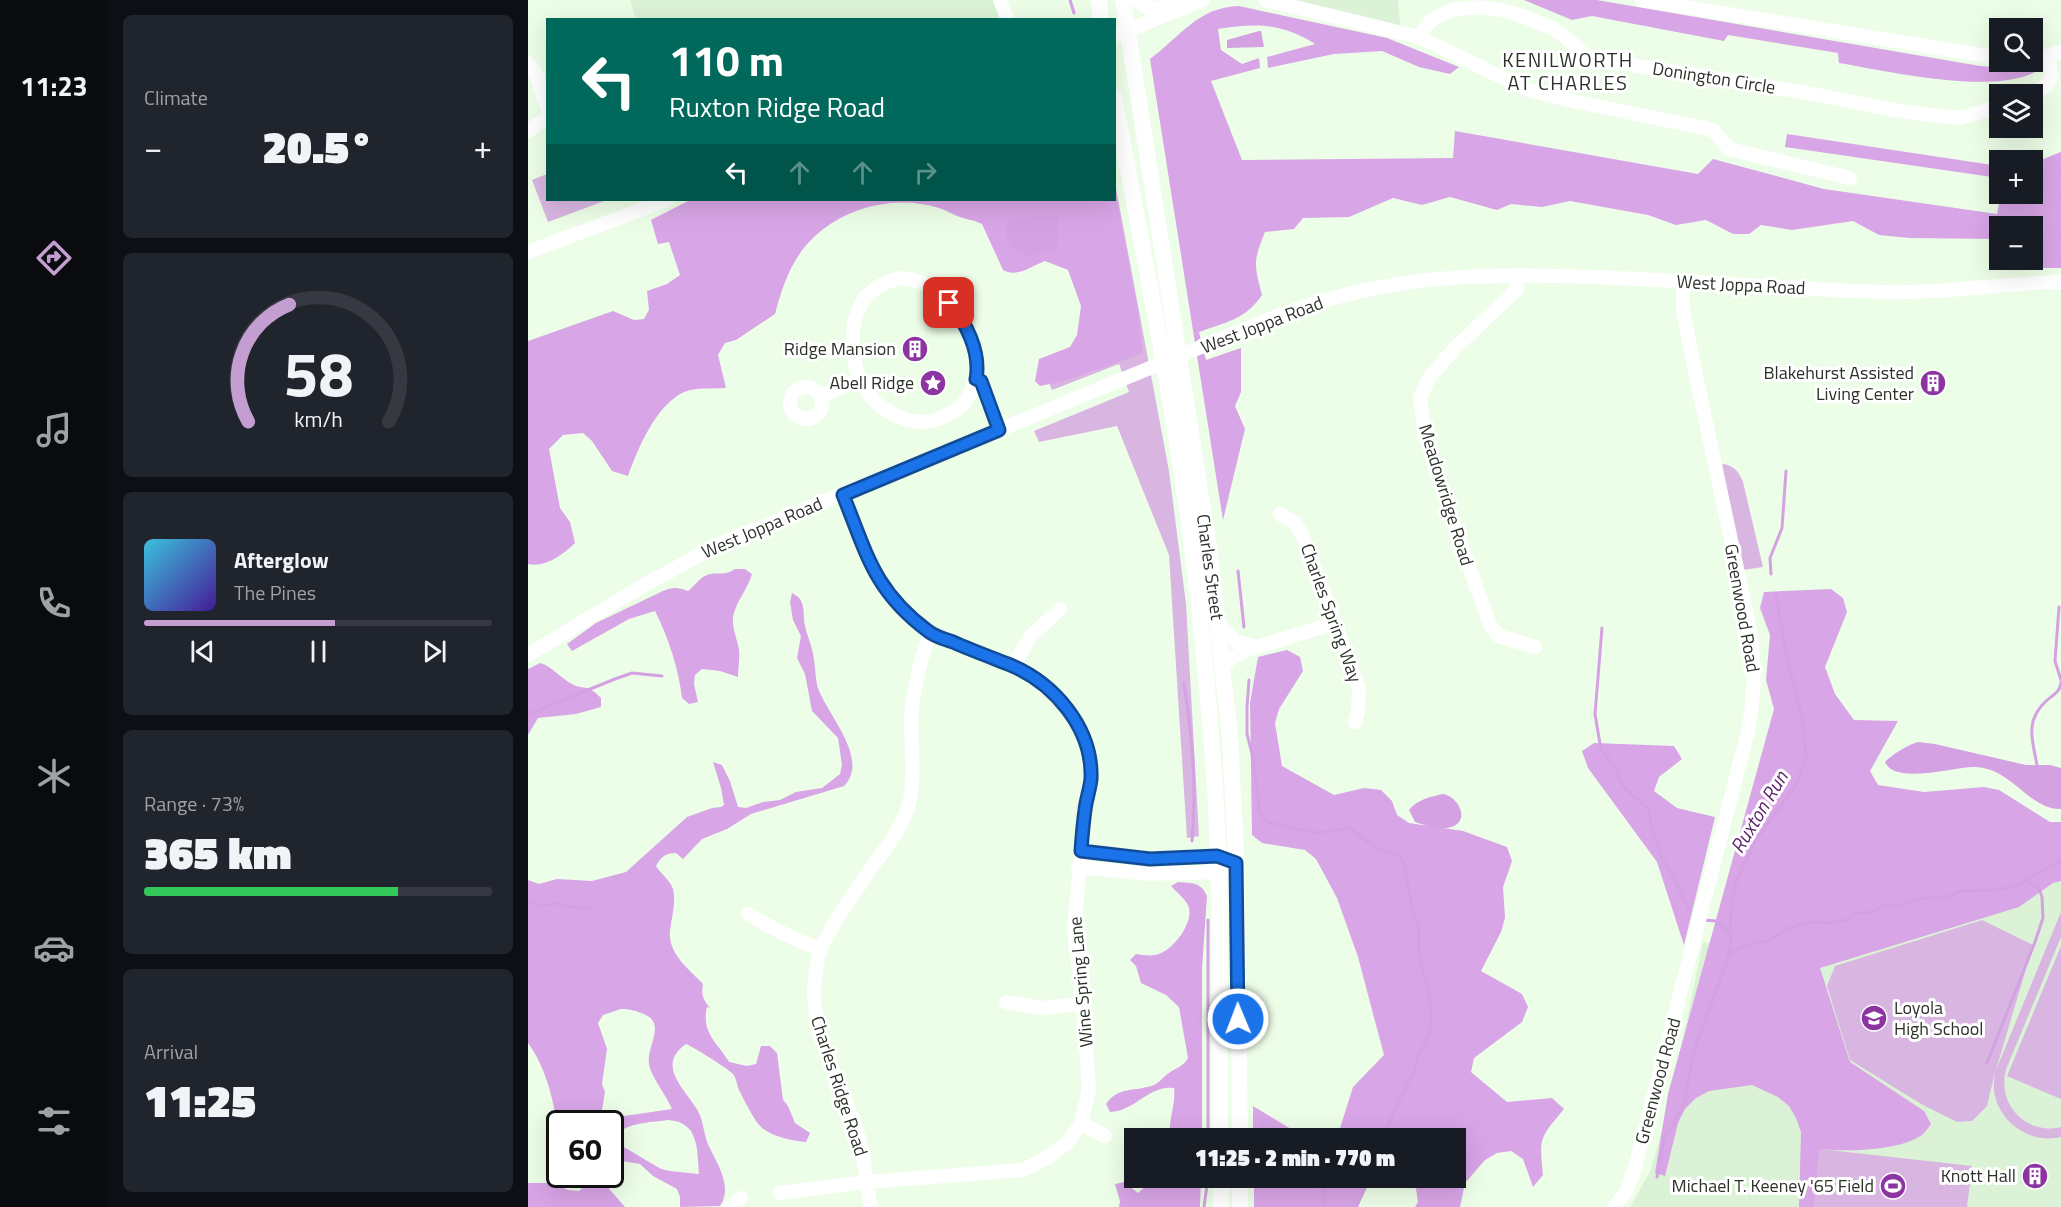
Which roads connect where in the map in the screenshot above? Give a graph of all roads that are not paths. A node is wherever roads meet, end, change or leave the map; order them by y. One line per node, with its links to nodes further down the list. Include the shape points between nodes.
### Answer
1 (1000, 0): 9 (street)
2 (1099, 0): 10 (main road)
3 (1123, 0): 11 (main road, Charles Street)
4 (1138, 0): 8 (main road, via 1151,9)
5 (1203, 0): 8 (street)
6 (1266, 0): 12 (street)
7 (1642, 0): 14 (street)
8 (1185, 7): 11 (street)
9 (1007, 18)
10 (1101, 18)
11 (1121, 33): 37 (main road, Charles Street, via 1209,548)
12 (1419, 37): 19 (street, Donington Circle, via 1424,23 1455,4 1495,6 1556,30 1590,57 1894,110 1960,118); 22 (street, via 1528,90 1704,128 1714,131 1729,149)
13 (2055, 55): 16 (street, via 2052,80)
14 (1989, 56)
15 (528, 63): 17 (street, via 535,71)
16 (2043, 89)
17 (546, 105)
18 (1116, 108): 48 (main road, Charles Street, via 1183,478 1205,664)
19 (1989, 109)
20 (546, 118): 21 (street)
21 (528, 131)
22 (1850, 178)
23 (664, 201): 24 (street)
24 (528, 252)
25 (1518, 276): 26 (street, West Joppa Road); 33 (street, West Joppa Road, via 1439,279 1379,287 1307,306); 41 (street, Meadowridge Road, via 1517,289 1429,378 1420,404 1425,435 1449,513 1490,625 1499,636)
26 (1683, 281): 27 (street, West Joppa Road, via 1921,293); 67 (street, Greenwood Road, via 1683,309 1691,352 1749,625 1755,690 1748,731 1635,1168 1626,1192)
27 (2061, 282)
28 (860, 379): 29 (street, via 853,339 858,309 879,285 902,278 941,294 961,317 975,356); 30 (street); 31 (street, via 876,401 896,416 914,422 932,422 959,409)
29 (976, 379): 31 (street); 32 (street, via 981,381)
30 (821, 396)
31 (967, 400): 32 (street)
32 (989, 407): 33 (street)
33 (999, 430): 34 (street, West Joppa Road)
34 (843, 495): 39 (street, Wine Spring Lane, via 879,581 897,604); 42 (street, West Joppa Road, via 707,550)
35 (1280, 514): 38 (street, Charles Spring Way, via 1295,523 1302,534)
36 (1060, 609): 43 (street, via 1031,636)
37 (1218, 622): 40 (street, via 1235,641); 44 (main road, Charles Street)
38 (1335, 623): 40 (street); 45 (street, Charles Spring Way, via 1359,689)
39 (930, 633): 43 (street, Wine Spring Lane); 51 (street, Charles Ridge Road, via 914,690 910,800 902,822 841,911)
40 (1260, 647): 44 (street, via 1244,651)
41 (1535, 647)
42 (528, 655)
43 (1013, 666): 46 (street, Wine Spring Lane, via 1065,704 1087,748 1091,779)
44 (1223, 667): 47 (main road, Charles Street)
45 (1355, 722)
46 (1081, 851): 48 (street); 49 (street, Wine Spring Lane)
47 (1236, 863): 48 (street); 56 (main road, Charles Street)
48 (1217, 864): 49 (street, via 1149,874); 55 (main road, Charles Street)
49 (1078, 867): 53 (street, Wine Spring Lane, via 1074,928)
50 (748, 914): 51 (street)
51 (820, 950): 58 (street, Charles Ridge Road, via 814,981 816,1021 859,1137)
52 (1006, 1002): 53 (street, via 1041,1008)
53 (1083, 1004): 54 (street, Wine Spring Lane, via 1089,1084)
54 (1081, 1123): 57 (street); 58 (street, Wine Spring Lane, via 1068,1142 1023,1170)
55 (1220, 1128)
56 (1240, 1128)
57 (1105, 1136)
58 (866, 1182): 61 (street, Wine Spring Lane); 64 (street, Charles Ridge Road)
59 (1221, 1188): 65 (main road)
60 (1240, 1188): 66 (main road)
61 (780, 1193)
62 (741, 1198): 63 (street)
63 (729, 1207)
64 (871, 1207)
65 (1221, 1207)
66 (1240, 1207)
67 (1614, 1207)

